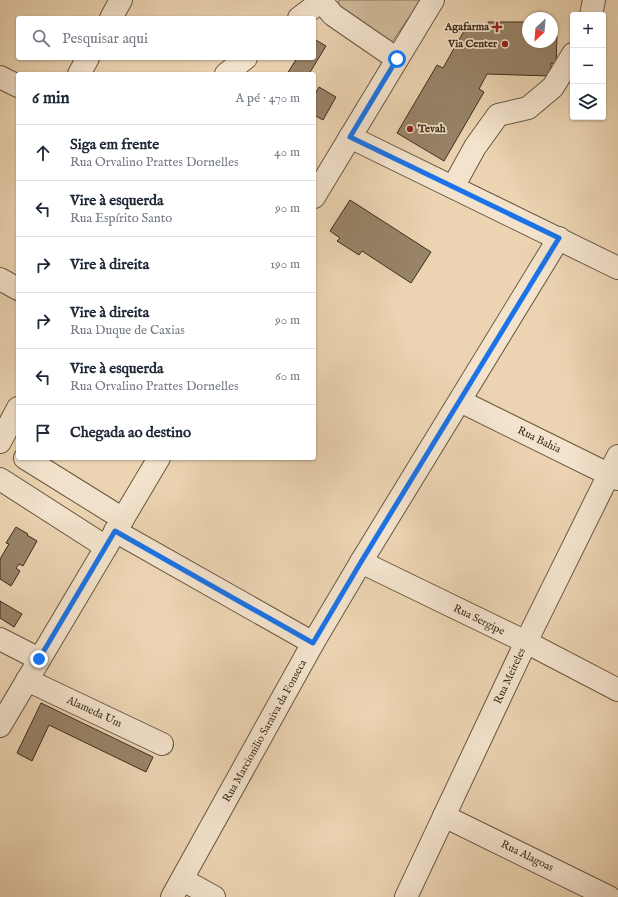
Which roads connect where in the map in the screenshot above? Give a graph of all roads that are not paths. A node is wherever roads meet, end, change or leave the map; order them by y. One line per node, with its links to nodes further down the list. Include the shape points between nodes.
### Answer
1 (121, 0): 6 (street)
2 (433, 0): 8 (street)
3 (594, 0): 5 (street)
4 (322, 1): 7 (street); 8 (street, via 333,15)
5 (592, 12)
6 (112, 16)
7 (302, 16)
8 (397, 59): 16 (street)
9 (570, 59): 17 (street, via 553,87 528,108 498,115 475,147)
10 (87, 60): 12 (street)
11 (244, 60): 13 (street)
12 (80, 72)
13 (228, 72)
14 (0, 77): 15 (street)
15 (16, 85)
16 (350, 137): 17 (street); 18 (street)
17 (453, 187): 19 (street)
18 (316, 194)
19 (559, 238): 20 (street); 23 (street, Rua Marcionilio Saraiva da Fonseca)
20 (618, 268)
21 (0, 279): 22 (street)
22 (16, 288)
23 (460, 401): 29 (street, Rua Bahia); 32 (street, Rua Marcionilio Saraiva da Fonseca)
24 (16, 412): 25 (street)
25 (0, 442): 26 (street)
26 (16, 453)
27 (27, 460): 31 (street)
28 (158, 460): 31 (street)
29 (615, 470): 34 (street, Rua Meireles)
30 (0, 479): 31 (street)
31 (115, 533): 35 (street); 36 (street)
32 (361, 562): 34 (street, Rua Sergipe); 35 (street, Rua Marcionilio Saraiva da Fonseca)
33 (0, 639): 36 (street)
34 (526, 642): 38 (street, Rua Sergipe); 41 (street, Rua Meireles)
35 (313, 643): 42 (street, Rua Marcionilio Saraiva da Fonseca)
36 (39, 659): 37 (street)
37 (27, 680): 39 (street); 40 (street, Alameda Um)
38 (618, 690)
39 (0, 726)
40 (162, 744)
41 (444, 816): 44 (street, Rua Meireles); 45 (street, Rua Alagoas)
42 (177, 888): 43 (street)
43 (214, 897)
44 (406, 897)
45 (609, 897)

